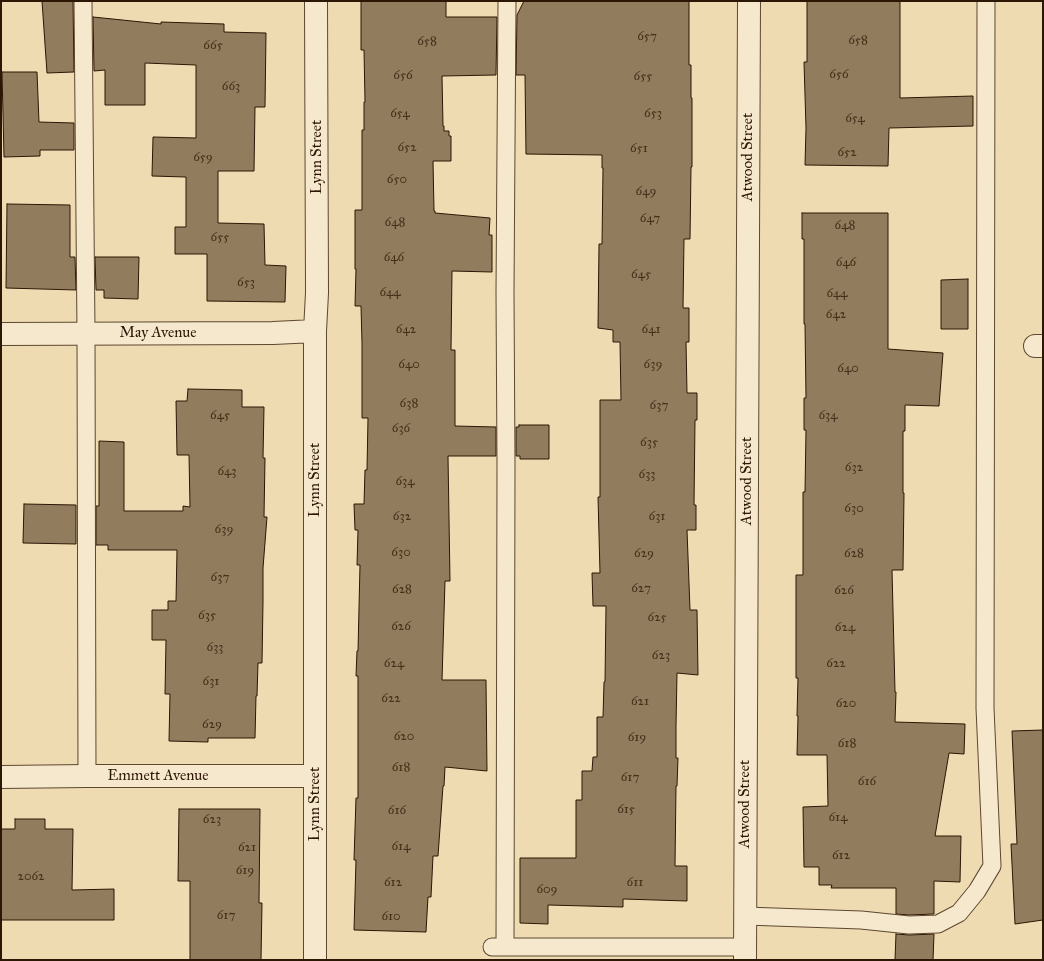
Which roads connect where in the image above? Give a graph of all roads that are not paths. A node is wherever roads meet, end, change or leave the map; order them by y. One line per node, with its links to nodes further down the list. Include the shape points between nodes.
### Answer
1 (84, 1): 7 (lane)
2 (316, 1): 6 (street, Lynn Street)
3 (507, 1): 13 (lane, via 499,947)
4 (749, 1): 12 (street, Atwood Street)
5 (986, 1): 12 (lane, via 984,708 992,866 977,891 959,913 938,924 909,925 861,920)
6 (316, 331): 7 (street, May Avenue); 10 (street, Lynn Street)
7 (86, 333): 8 (street, May Avenue); 9 (lane)
8 (1, 334)
9 (87, 776): 10 (street, Emmett Avenue); 11 (street, Emmett Avenue)
10 (315, 776): 14 (street, Lynn Street)
11 (1, 777)
12 (745, 916): 13 (street, Atwood Street)
13 (745, 954)
14 (315, 960)

